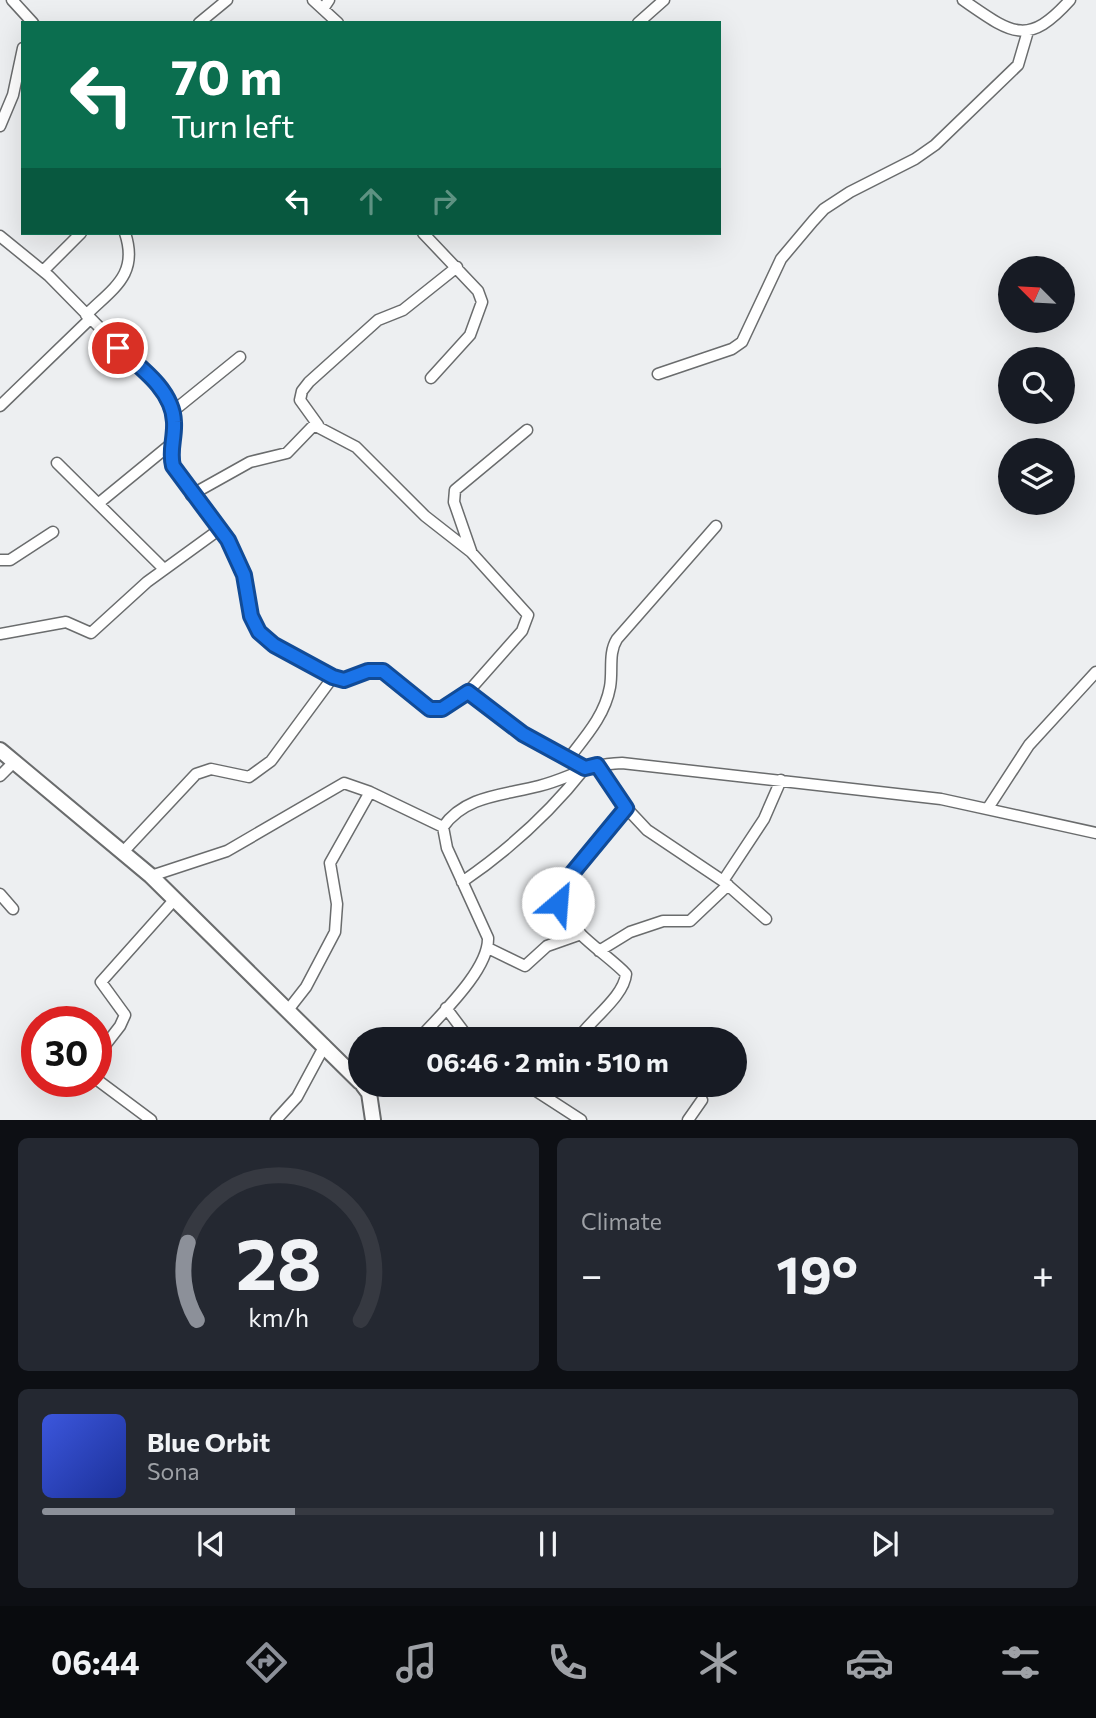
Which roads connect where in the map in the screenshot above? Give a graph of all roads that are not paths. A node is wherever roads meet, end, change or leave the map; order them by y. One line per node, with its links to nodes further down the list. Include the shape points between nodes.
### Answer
1 (12, 0): 8 (street)
2 (227, 0): 9 (street)
3 (313, 0): 7 (street)
4 (664, 0): 11 (street)
5 (962, 0): 12 (street, via 1008,27)
6 (1070, 0): 12 (street, via 1045,26)
7 (326, 5): 10 (street)
8 (30, 21)
9 (201, 21)
10 (337, 21)
11 (640, 21)
12 (1028, 31): 23 (street, via 1018,65 935,145 862,184 819,215 781,259 742,342)
13 (21, 57): 14 (street)
14 (0, 126)
15 (78, 235): 20 (street)
16 (125, 235): 21 (street, via 127,274)
17 (425, 235): 19 (street)
18 (0, 236): 20 (street)
19 (457, 267): 24 (street, via 478,291 482,309 463,345); 27 (street, via 403,310 377,320 309,382 300,400)
20 (43, 271): 21 (street)
21 (88, 317): 25 (street); 26 (street, via 154,381)
22 (240, 357): 26 (street)
23 (658, 374)
24 (431, 378)
25 (0, 406)
26 (172, 412): 29 (street)
27 (318, 425): 31 (street, via 286,453 250,462); 36 (street, via 356,447 425,516)
28 (527, 430): 36 (street, via 455,490 454,502)
29 (171, 444): 31 (street, via 173,466); 32 (street)
30 (57, 463): 32 (street)
31 (191, 495): 34 (street)
32 (99, 503): 38 (street)
33 (716, 526): 44 (street, via 617,639 606,701 594,726)
34 (220, 529): 38 (street); 41 (street, via 244,575 251,616 259,632 308,666)
35 (53, 532): 37 (street, via 10,560)
36 (471, 552): 42 (street, via 526,610 528,620)
37 (0, 560)
38 (164, 569): 39 (street, via 91,633 66,622)
39 (0, 634)
40 (1096, 672): 52 (street, via 1029,746)
41 (333, 677): 42 (street, via 344,680 383,671 436,710); 55 (street, via 271,761 249,777 211,769 196,774)
42 (468, 692): 44 (street, via 523,734)
43 (0, 750): 45 (street)
44 (569, 758): 47 (street)
45 (14, 761): 48 (street); 55 (street)
46 (597, 765): 47 (street); 49 (street); 51 (street)
47 (585, 768): 53 (street, via 537,787 483,799); 57 (street, via 520,839)
48 (0, 776)
49 (780, 780): 52 (street); 58 (street, via 764,819)
50 (370, 792): 53 (street); 56 (street, via 344,783 227,851); 67 (street, via 330,863 337,904 335,932 306,987)
51 (626, 808): 58 (street, via 647,830); 63 (street, via 558,895 558,903)
52 (988, 808): 54 (street)
53 (443, 827): 57 (street)
54 (1096, 833)
55 (123, 852): 56 (street)
56 (151, 876): 60 (street)
57 (462, 882): 64 (street)
58 (725, 883): 62 (street); 65 (street, via 690,921 663,921)
59 (0, 894): 61 (street)
60 (175, 899): 67 (street); 71 (street, via 101,982 124,1015)
61 (13, 909)
62 (766, 919)
63 (581, 934): 64 (street, via 547,946 525,966); 65 (street)
64 (488, 947): 66 (street)
65 (598, 951): 70 (street, via 623,971 626,979)
66 (446, 1008): 68 (street); 69 (street)
67 (288, 1010): 72 (street)
68 (429, 1027)
69 (460, 1027)
70 (586, 1027)
71 (112, 1036)
72 (325, 1045): 73 (street); 79 (street, via 297,1097)
73 (348, 1067)
74 (112, 1091): 78 (street)
75 (369, 1097): 80 (street)
76 (553, 1097): 81 (street)
77 (702, 1100): 82 (street)
78 (151, 1119)
79 (276, 1119)
80 (373, 1119)
81 (581, 1119)
82 (688, 1119)

